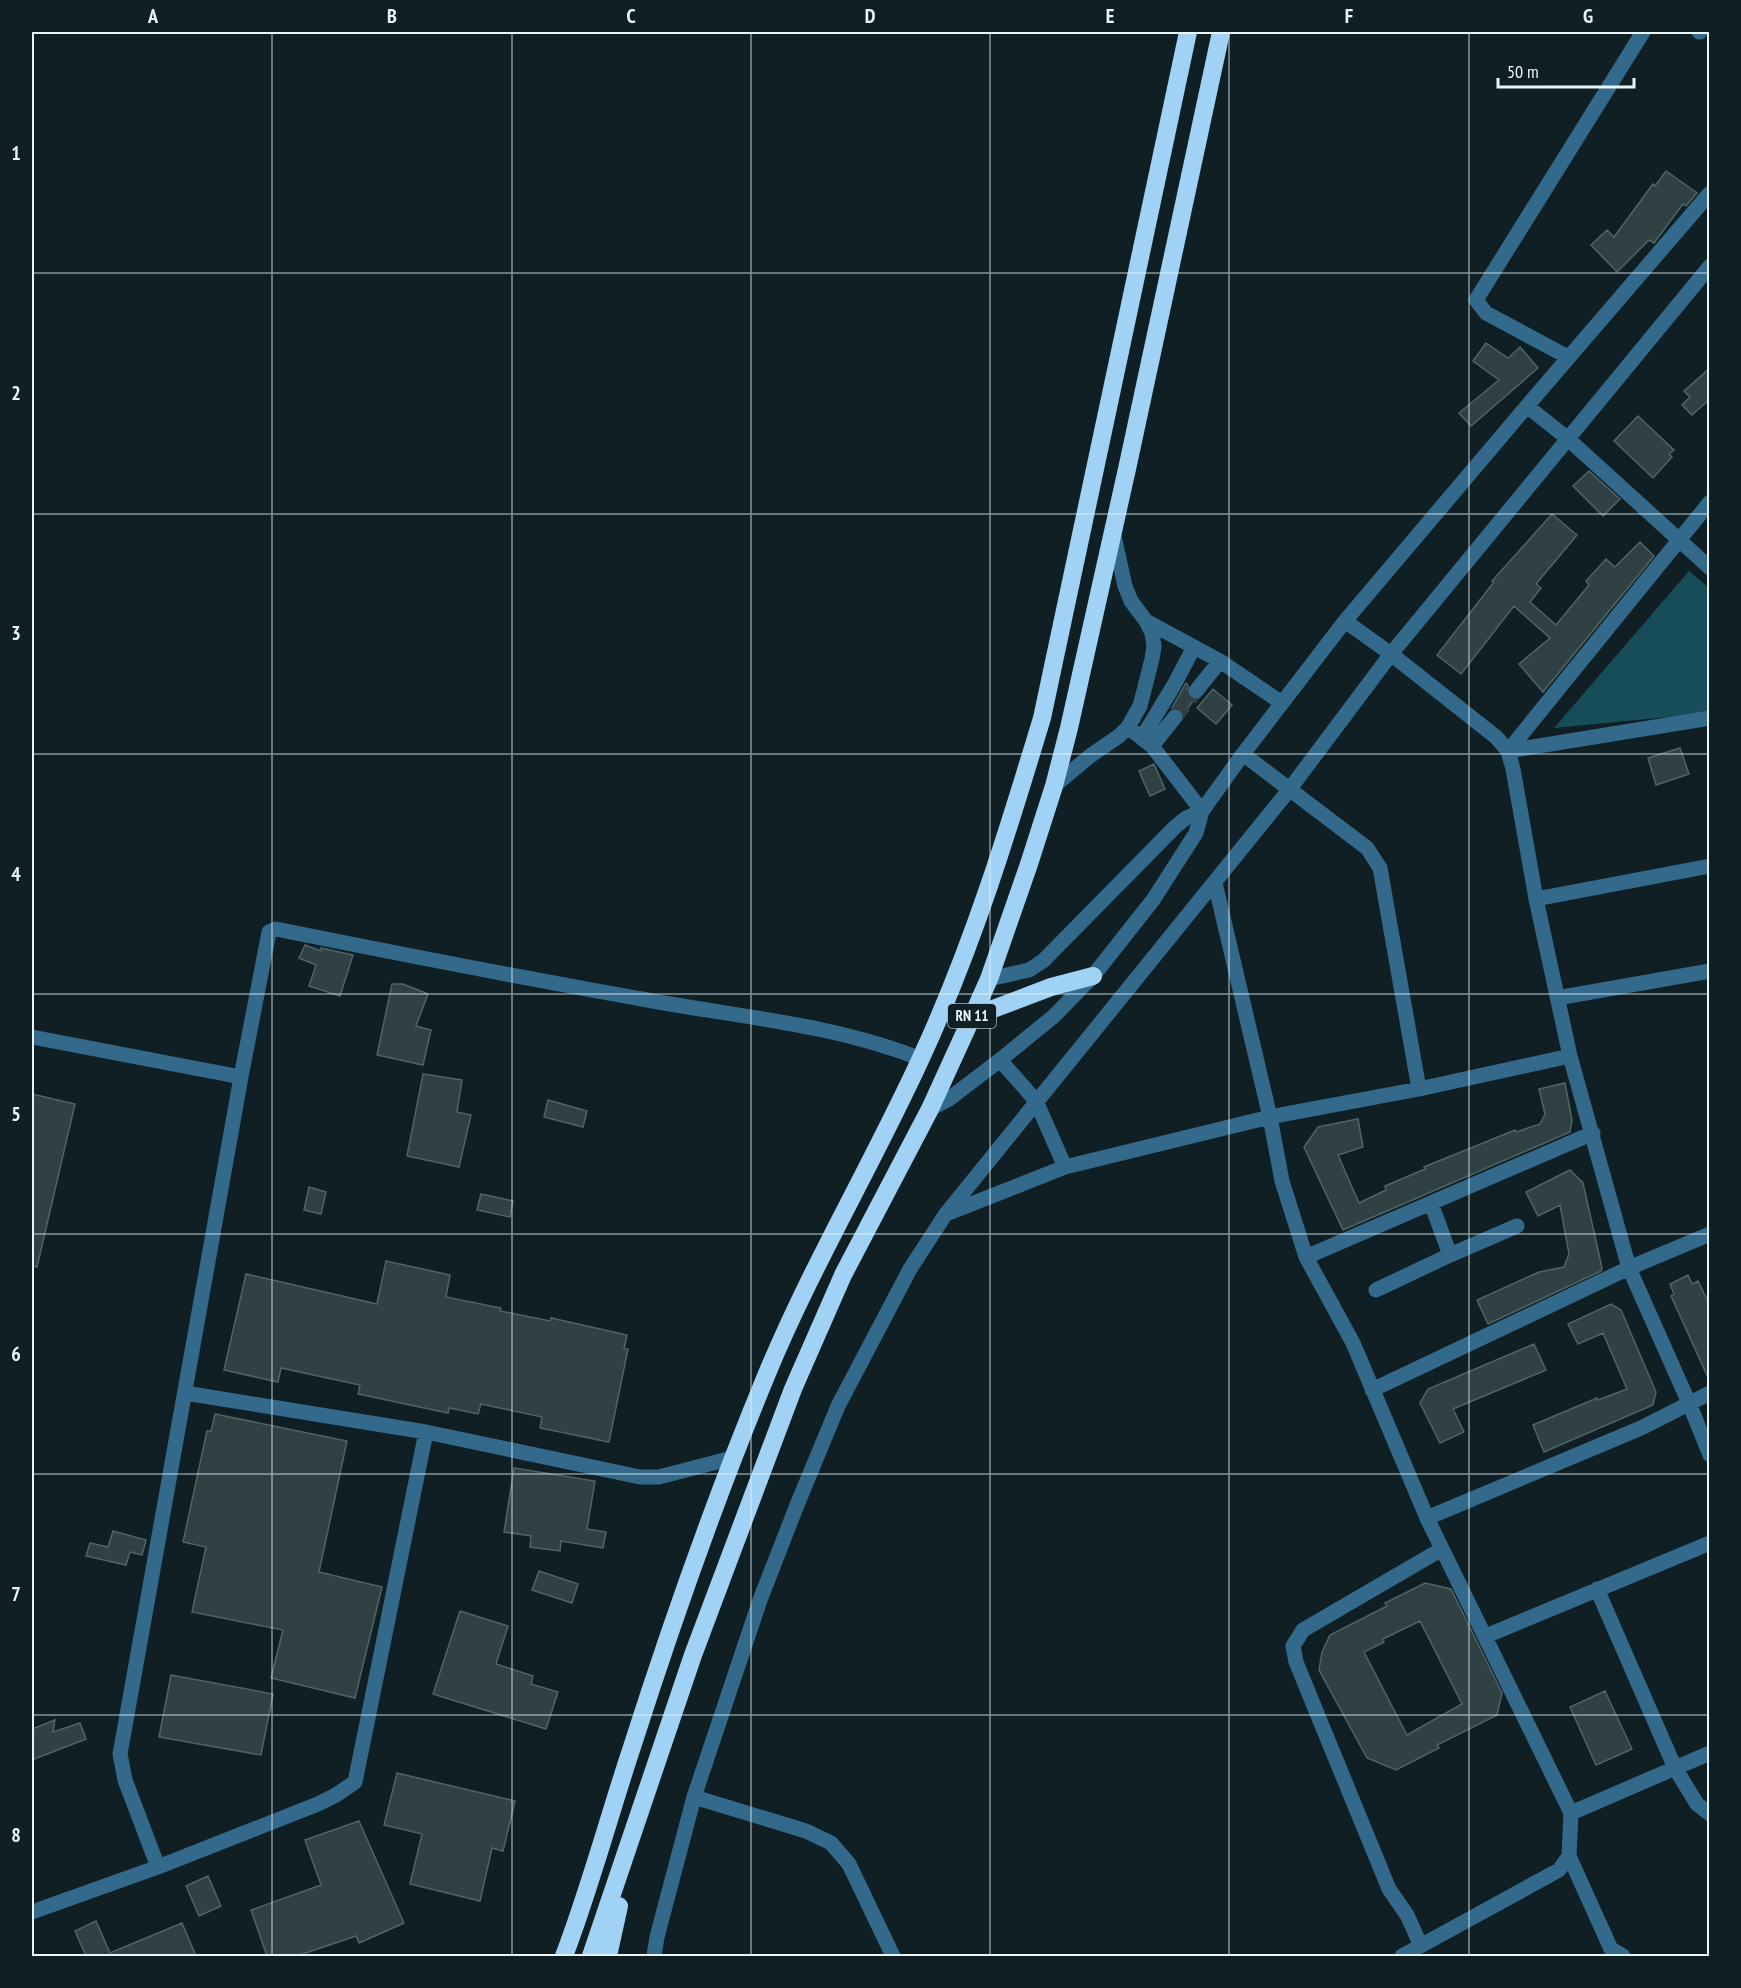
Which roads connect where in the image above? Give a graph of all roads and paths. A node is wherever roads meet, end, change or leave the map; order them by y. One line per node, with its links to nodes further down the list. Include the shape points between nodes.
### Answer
1 (1188, 32): 39 (highway, RN 11, via 1042,718 978,922)
2 (1221, 32): 10 (highway, RN 11)
3 (1643, 32): 6 (street, via 1476,300 1486,313)
4 (1710, 193): 6 (street)
5 (1710, 267): 8 (street)
6 (1568, 357): 7 (street)
7 (1527, 406): 8 (street); 14 (street)
8 (1567, 438): 11 (street); 16 (street)
9 (1710, 502): 11 (street)
10 (1113, 532): 13 (street, via 1125,586); 26 (highway, RN 11)
11 (1678, 540): 12 (street); 24 (street)
12 (1710, 568)
13 (1146, 621): 15 (street); 22 (street, via 1152,633 1152,659 1140,706)
14 (1345, 621): 16 (street); 19 (street)
15 (1194, 647): 17 (street); 23 (street)
16 (1391, 654): 24 (street, via 1496,737); 27 (street)
17 (1220, 661): 18 (street); 19 (street)
18 (1196, 691)
19 (1282, 703): 25 (street)
20 (1175, 717): 23 (street)
21 (1710, 718): 24 (street)
22 (1128, 727): 23 (street); 26 (street)
23 (1147, 742): 28 (street)
24 (1508, 752): 31 (street)
25 (1243, 754): 27 (street); 28 (street)
26 (1054, 786): 34 (highway, RN 11)
27 (1289, 790): 30 (street); 42 (street, via 1367,848 1380,868)
28 (1202, 812): 33 (street, via 1196,833 1153,900); 34 (street, via 1176,826 1043,961 1023,972)
29 (1710, 866): 31 (street)
30 (1215, 883): 43 (street); 45 (street)
31 (1536, 899): 35 (street)
32 (1710, 971): 35 (street)
33 (1093, 976): 36 (highway, via 1051,987); 40 (street, via 1054,1016)
34 (989, 979): 36 (highway, RN 11)
35 (1557, 998): 38 (street)
36 (972, 1017): 44 (highway, RN 11)
37 (32, 1037): 41 (street)
38 (1570, 1056): 42 (street); 46 (street)
39 (921, 1059): 41 (street, via 884,1044 751,1016 668,1004 272,929 267,936); 62 (highway, RN 11, via 800,1302)
40 (1000, 1060): 43 (street); 44 (street)
41 (241, 1077): 57 (street)
42 (1419, 1089): 45 (street)
43 (1036, 1101): 47 (street); 49 (street)
44 (930, 1109): 71 (highway, RN 11, via 843,1275 793,1389 693,1655)
45 (1269, 1117): 47 (street); 53 (street, via 1282,1181)
46 (1593, 1133): 48 (street); 54 (street)
47 (1065, 1167): 49 (street)
48 (1431, 1203): 52 (street); 53 (street)
49 (945, 1215): 70 (street, via 910,1269 838,1406 760,1600)
50 (1517, 1226): 52 (street)
51 (1710, 1234): 54 (street)
52 (1450, 1255): 55 (street)
53 (1306, 1257): 56 (street, via 1353,1343)
54 (1629, 1268): 56 (street); 59 (street)
55 (1376, 1290)
56 (1372, 1390): 63 (street)
57 (184, 1393): 60 (street); 75 (street, via 120,1754 125,1780)
58 (1710, 1393): 59 (street)
59 (1689, 1403): 61 (street); 63 (street, via 1641,1428)
60 (426, 1432): 62 (street, via 640,1477 659,1478); 75 (street, via 355,1782 318,1804)
61 (1710, 1455)
62 (732, 1458): 78 (highway, RN 11, via 661,1657)
63 (1427, 1518): 65 (street)
64 (1710, 1543): 66 (street)
65 (1442, 1549): 67 (street); 77 (street, via 1303,1630 1293,1646 1296,1662 1389,1888)
66 (1597, 1589): 67 (street); 69 (street)
67 (1486, 1636): 72 (street)
68 (1710, 1753): 69 (street)
69 (1675, 1768): 72 (street); 73 (street, via 1697,1804)
70 (694, 1797): 81 (street); 82 (street, via 806,1831 831,1844 849,1864)
71 (642, 1804): 79 (highway, RN 11); 80 (highway)
72 (1570, 1813): 74 (street)
73 (1710, 1814)
74 (1569, 1856): 77 (street, via 1559,1870); 84 (street, via 1611,1949)
75 (159, 1868): 76 (street)
76 (32, 1912)
77 (1421, 1946): 83 (street)
78 (563, 1956)
79 (591, 1956)
80 (608, 1956)
81 (654, 1956)
82 (893, 1956)
83 (1402, 1956)
84 (1623, 1956)

